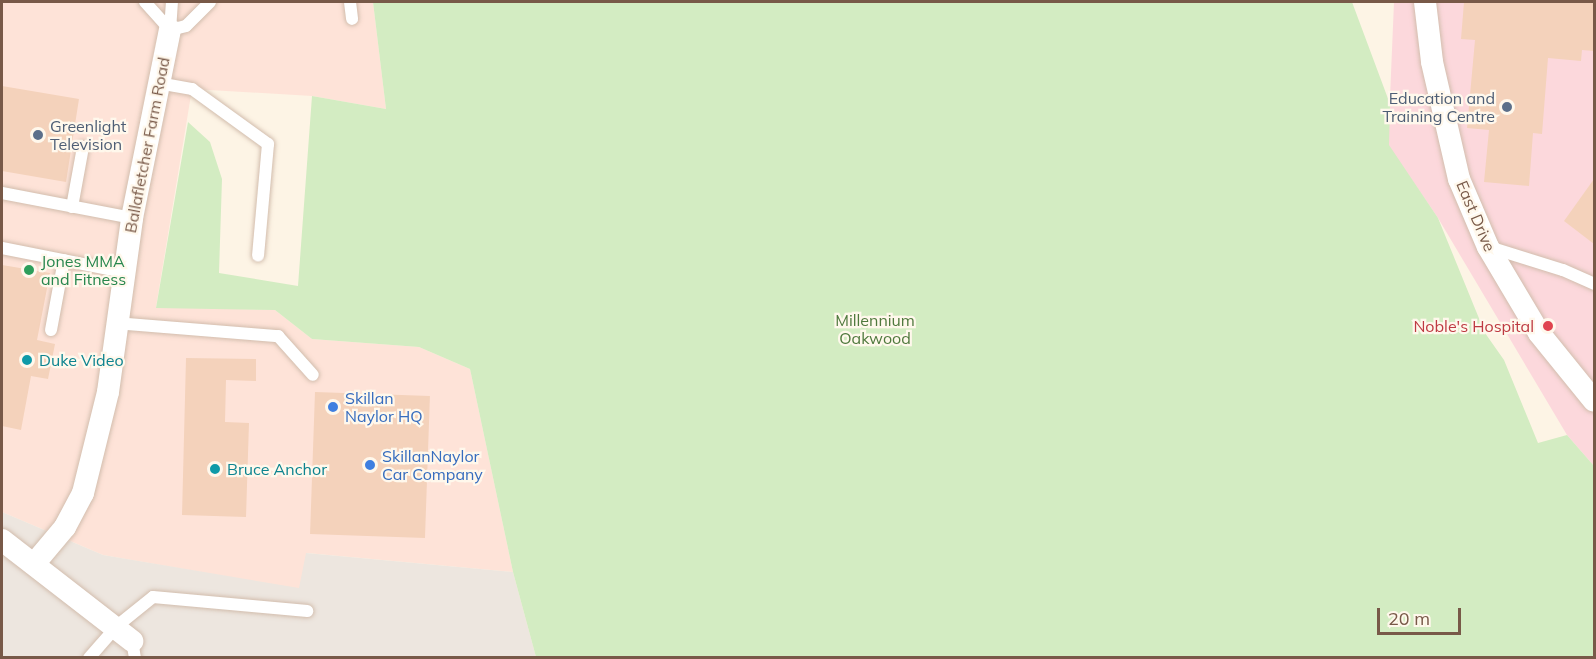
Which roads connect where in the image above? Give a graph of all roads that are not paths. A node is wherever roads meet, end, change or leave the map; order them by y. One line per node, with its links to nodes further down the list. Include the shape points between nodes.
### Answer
1 (145, 2): 7 (lane)
2 (172, 2): 7 (lane, Ballafletcher Farm Road)
3 (210, 2): 7 (lane, via 186,26)
4 (350, 2): 6 (lane)
5 (1425, 2): 13 (street, East Drive, via 1432,62 1460,179)
6 (352, 19)
7 (170, 30): 8 (street, Ballafletcher Farm Road)
8 (158, 83): 12 (street, Ballafletcher Farm Road); 15 (lane, via 192,88 268,144)
9 (83, 147): 11 (lane)
10 (2, 193): 11 (lane)
11 (72, 207): 12 (lane)
12 (132, 218): 17 (street, Ballafletcher Farm Road)
13 (1488, 247): 18 (lane, via 1563,270); 22 (street, East Drive, via 1539,333)
14 (2, 249): 16 (lane)
15 (258, 256)
16 (64, 260): 17 (lane); 20 (lane)
17 (123, 273): 19 (street, Ballafletcher Farm Road)
18 (1594, 284)
19 (115, 323): 21 (lane, via 278,336); 24 (street, Ballafletcher Farm Road, via 108,392 83,493 65,527)
20 (51, 330)
21 (313, 375)
22 (1594, 401)
23 (2, 540): 24 (street)
24 (34, 564): 26 (street)
25 (307, 611): 26 (lane, via 153,597)
26 (128, 641): 27 (lane)
27 (88, 657)

